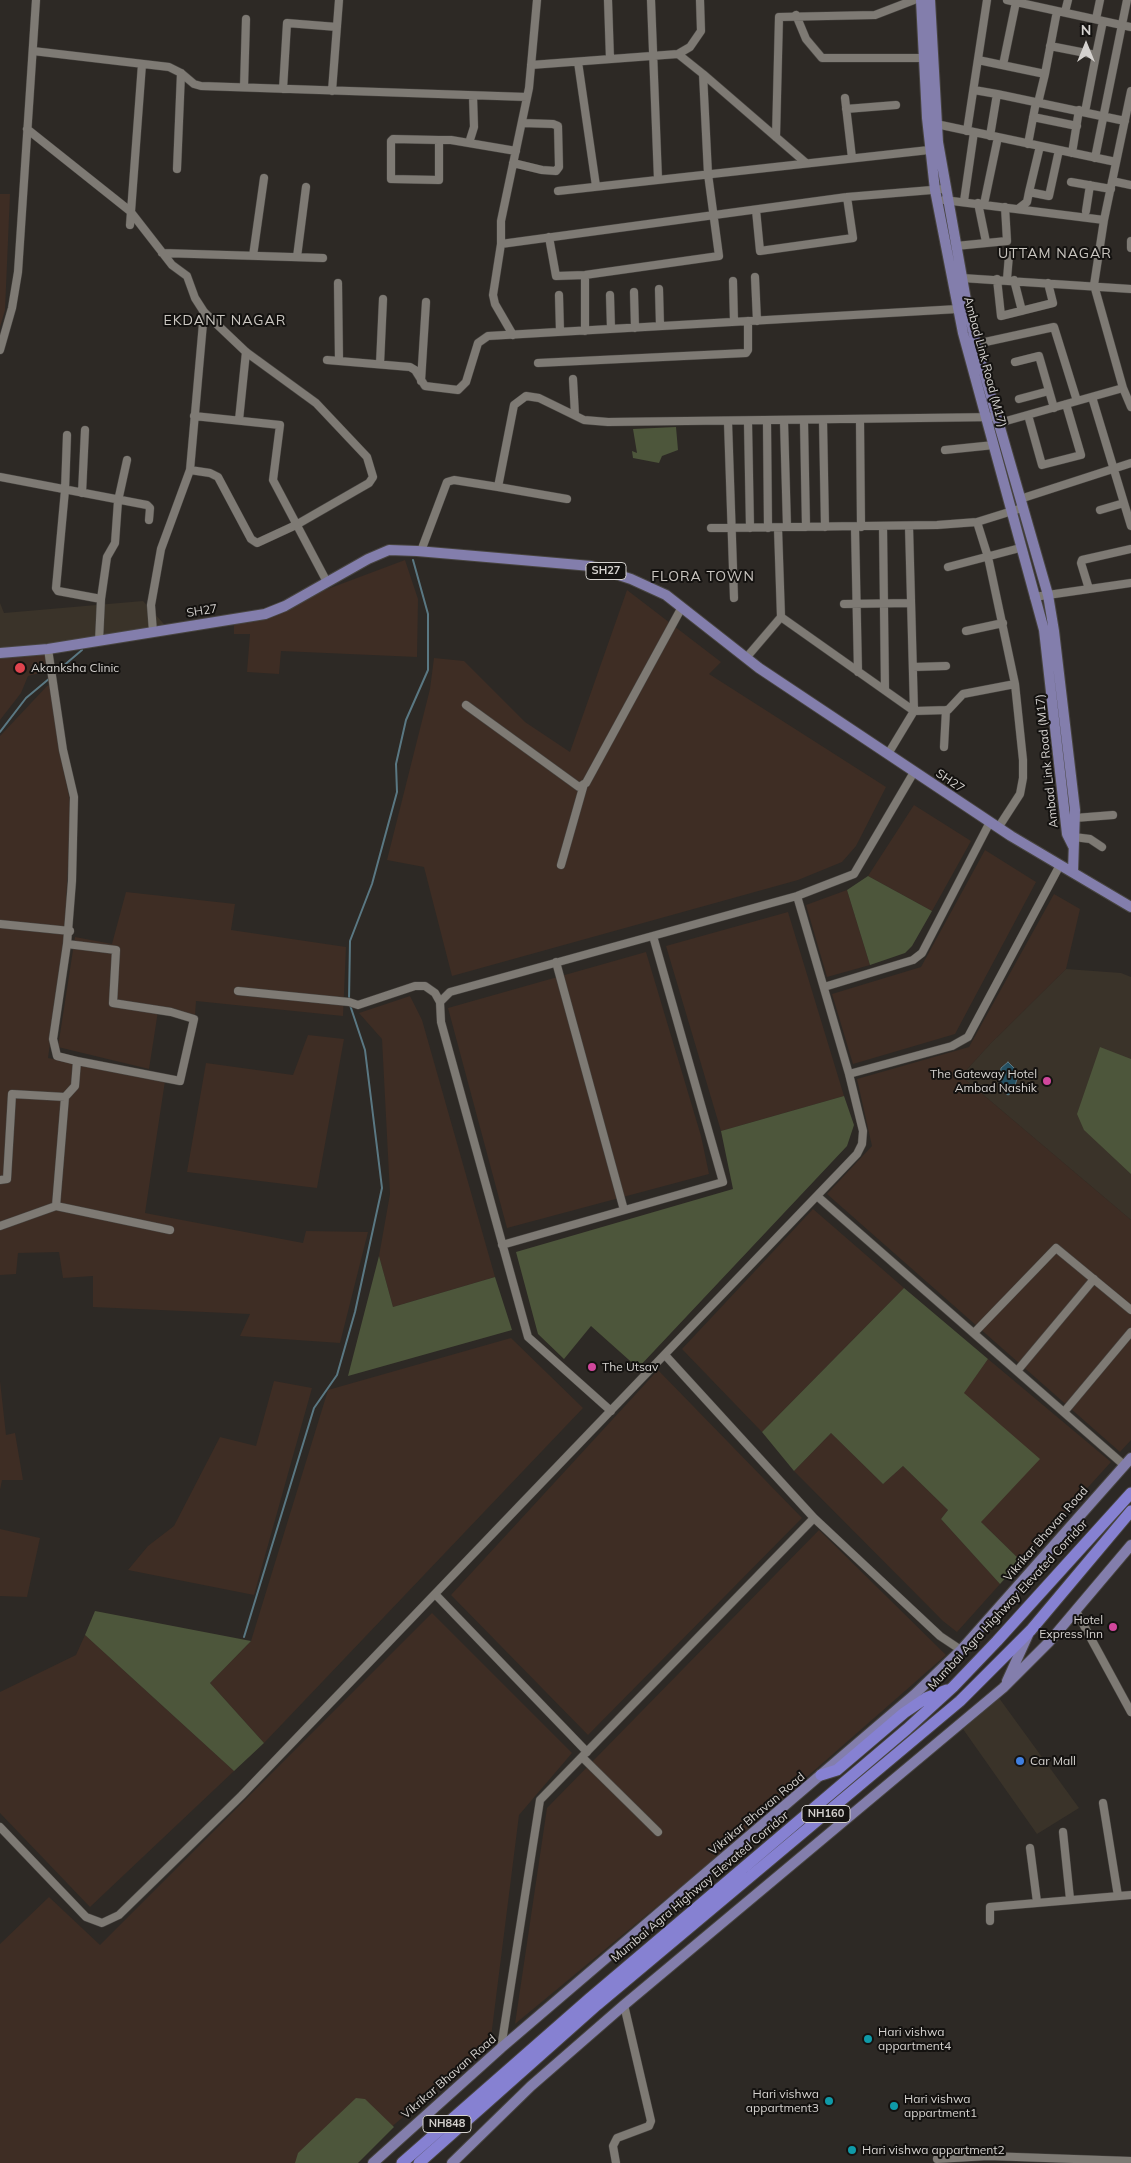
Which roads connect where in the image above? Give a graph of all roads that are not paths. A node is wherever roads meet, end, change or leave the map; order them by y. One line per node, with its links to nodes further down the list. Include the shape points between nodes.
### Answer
1 (36, 0): 24 (street)
2 (339, 0): 22 (street)
3 (537, 0): 33 (street)
4 (608, 0): 29 (street)
5 (651, 0): 27 (street)
6 (700, 0): 25 (street, via 701,31 690,47)
7 (914, 0): 17 (street, via 875,14)
8 (921, 0): 28 (main road, Ambad Link Road (M17))
9 (930, 0): 28 (main road, Ambad Link Road (M17))
10 (987, 0): 30 (street)
11 (1007, 0): 15 (street)
12 (1068, 0): 16 (street)
13 (1100, 0): 19 (street)
14 (1127, 0): 20 (street)
15 (1016, 2): 16 (street); 34 (street)
16 (1061, 12): 19 (street); 23 (street)
17 (796, 16): 28 (street, via 806,39 822,58); 59 (street, via 783,15 778,19)
18 (246, 19): 38 (street)
19 (1100, 20): 20 (street); 26 (street)
20 (1122, 25): 21 (street); 51 (street)
21 (1131, 27)
22 (337, 28): 39 (street, via 287,23); 41 (street)
23 (1050, 46): 26 (street); 37 (street)
24 (33, 51): 32 (street); 57 (street)
25 (678, 54): 27 (street); 36 (street)
26 (1096, 55): 50 (street)
27 (654, 56): 29 (street); 77 (street)
28 (927, 58): 55 (main road, Ambad Link Road (M17)); 65 (main road, Ambad Link Road (M17))
29 (610, 59): 31 (street)
30 (978, 60): 34 (street); 40 (street)
31 (578, 62): 33 (street); 82 (street)
32 (142, 64): 35 (street); 93 (street)
33 (531, 65): 45 (street)
34 (1003, 65): 37 (street)
35 (181, 72): 38 (street, via 194,84); 74 (street)
36 (703, 74): 59 (street); 75 (street)
37 (1044, 74): 47 (street)
38 (244, 87): 39 (street)
39 (283, 89): 41 (street)
40 (974, 90): 43 (street); 58 (street)
41 (332, 91): 44 (street)
42 (1131, 91): 53 (street)
43 (997, 94): 47 (street); 60 (street)
44 (473, 96): 45 (street); 62 (street, via 474,127)
45 (528, 96): 54 (street)
46 (845, 98): 49 (street)
47 (1037, 103): 50 (street); 52 (street)
48 (896, 105): 49 (street)
49 (846, 109): 69 (street)
50 (1082, 111): 51 (street); 56 (street)
51 (1104, 116): 53 (street); 70 (street)
52 (1033, 117): 56 (street); 63 (street)
53 (1125, 122): 71 (street)
54 (522, 123): 67 (street); 72 (street, via 558,126 559,167 556,171 542,170)
55 (936, 124): 58 (street); 86 (main road, Ambad Link Road (M17))
56 (1077, 126): 68 (street)
57 (26, 128): 93 (street); 138 (street, via 17,286)
58 (970, 132): 60 (street); 88 (street)
59 (776, 137): 73 (street)
60 (994, 137): 63 (street); 89 (street)
61 (439, 140): 61 (street, via 392,140 392,179 440,180); 62 (street)
62 (469, 143): 67 (street)
63 (1028, 144): 64 (street)
64 (1040, 146): 66 (street); 85 (street)
65 (930, 150): 69 (street); 86 (main road, Ambad Link Road (M17))
66 (1059, 150): 68 (street); 85 (street, via 1049,196)
67 (516, 151): 72 (street)
68 (1072, 153): 70 (street)
69 (852, 158): 73 (street)
70 (1095, 158): 71 (street)
71 (1116, 162): 80 (street)
72 (513, 163): 101 (street, via 501,221)
73 (806, 163): 75 (street)
74 (177, 169)
75 (708, 174): 77 (street); 95 (street)
76 (264, 178): 106 (street)
77 (658, 179): 82 (street)
78 (1071, 182): 79 (street)
79 (1090, 185): 80 (street); 94 (street)
80 (1112, 185): 81 (street); 96 (street)
81 (1131, 185)
82 (596, 186): 84 (street)
83 (306, 187): 107 (street)
84 (558, 191)
85 (1029, 192): 91 (street, via 1027,202)
86 (941, 195): 87 (street); 88 (street); 102 (main road, Ambad Link Road (M17)); 125 (main road, Ambad Link Road (M17))
87 (847, 197): 92 (street); 92 (street, via 853,238 760,251)
88 (964, 201): 89 (street)
89 (981, 204): 90 (street); 100 (street)
90 (1005, 207): 91 (street); 100 (street, via 1007,241)
91 (1018, 209): 96 (street)
92 (756, 210): 95 (street)
93 (130, 211): 97 (street); 104 (street)
94 (1086, 211)
95 (713, 216): 98 (street); 109 (street, via 719,256)
96 (1104, 220): 117 (street)
97 (130, 225)
98 (549, 237): 101 (street); 109 (street, via 556,276)
99 (1131, 241): 103 (street)
100 (986, 242): 102 (street)
101 (501, 244): 136 (street, via 493,300)
102 (956, 246): 111 (main road, Ambad Link Road (M17))
103 (1131, 248)
104 (162, 253): 106 (street); 127 (street, via 187,276)
105 (1009, 255): 113 (street)
106 (253, 256): 107 (street)
107 (297, 257): 108 (street)
108 (323, 258)
109 (585, 275): 134 (street)
110 (755, 277): 129 (street)
111 (962, 278): 112 (street); 125 (main road, Ambad Link Road (M17))
112 (997, 278): 113 (street); 126 (street, via 1001,316)
113 (1011, 280): 116 (street); 126 (street)
114 (733, 281): 130 (street)
115 (338, 283): 141 (street)
116 (1048, 283): 117 (street); 126 (street, via 1053,303)
117 (1094, 284): 118 (street); 147 (street)
118 (1131, 288)
119 (659, 289): 131 (street)
120 (634, 292): 132 (street)
121 (559, 295): 135 (street)
122 (610, 295): 133 (street)
123 (383, 299): 144 (street)
124 (426, 302): 146 (street)
125 (960, 304): 129 (street); 137 (main road, Ambad Link Road (M17)); 158 (main road, Ambad Link Road (M17))
126 (1022, 311)
127 (204, 312): 139 (street); 157 (street)
128 (748, 321): 129 (street); 130 (street); 143 (street, via 748,350 745,354)
129 (757, 321)
130 (734, 322): 131 (street)
131 (660, 326): 132 (street)
132 (635, 328): 133 (street)
133 (611, 329): 134 (street)
134 (586, 330): 135 (street)
135 (560, 332): 136 (street)
136 (513, 335): 146 (street, via 488,336 480,341 462,388 427,387)
137 (976, 344): 151 (street, via 1054,327); 158 (main road, Ambad Link Road (M17))
138 (0, 350)
139 (246, 352): 159 (street); 187 (street, via 316,403 367,457 372,468 373,477 369,483)
140 (327, 360): 141 (street)
141 (339, 361): 144 (street)
142 (1015, 362): 148 (street, via 1039,356)
143 (538, 363)
144 (380, 364): 146 (street, via 413,368)
145 (574, 379): 155 (street)
146 (421, 383)
147 (1123, 388): 149 (street); 153 (street)
148 (1049, 391): 150 (street); 154 (street)
149 (1092, 397): 151 (street); 174 (street)
150 (1019, 399)
151 (1077, 401): 152 (street)
152 (1066, 404): 154 (street); 156 (street, via 1080,454 1071,457 1042,465)
153 (1131, 407)
154 (1054, 408): 156 (street)
155 (574, 415): 164 (street, via 590,421 608,422); 176 (street, via 531,396 518,400 514,405)
156 (1028, 415): 158 (street)
157 (194, 416): 159 (street); 173 (street)
158 (994, 419): 161 (street); 169 (main road, Ambad Link Road (M17)); 182 (main road, Ambad Link Road (M17))
159 (239, 420): 187 (street, via 280,425 273,480)
160 (822, 420): 161 (street); 163 (street); 193 (street)
161 (860, 420): 194 (street)
162 (784, 421): 163 (street); 166 (street); 191 (street)
163 (804, 421): 192 (street)
164 (728, 422): 165 (street); 196 (street)
165 (748, 422): 166 (street); 197 (street)
166 (766, 422): 198 (street)
167 (86, 430): 178 (street)
168 (67, 435): 177 (street)
169 (994, 445): 170 (street); 184 (main road, Ambad Link Road (M17))
170 (945, 450)
171 (127, 460): 180 (street)
172 (1131, 463): 174 (street)
173 (190, 470): 187 (street, via 210,472 218,477 255,542); 220 (street, via 161,548 151,605)
174 (1114, 470): 181 (street); 182 (street)
175 (0, 477): 177 (street)
176 (498, 487): 179 (street); 202 (street, via 454,480 447,482)
177 (65, 490): 178 (street); 211 (street, via 56,590)
178 (82, 493): 180 (street)
179 (568, 499)
180 (118, 500): 185 (street, via 150,506); 211 (street, via 115,543 107,557)
181 (1124, 503): 183 (street); 190 (street)
182 (1021, 504): 184 (street); 208 (main road, Ambad Link Road (M17))
183 (1100, 510)
184 (1011, 512): 186 (street); 200 (main road, Ambad Link Road (M17))
185 (149, 520)
186 (977, 522): 189 (street); 203 (street)
187 (296, 525): 205 (street)
188 (883, 526): 189 (street); 194 (street); 212 (street)
189 (909, 526): 213 (street)
190 (1131, 526)
191 (787, 527): 192 (street); 199 (street)
192 (806, 527): 193 (street)
193 (826, 527): 194 (street)
194 (858, 527): 215 (street)
195 (711, 528): 196 (street)
196 (732, 528): 197 (street); 210 (street)
197 (750, 528): 198 (street)
198 (768, 528): 199 (street)
199 (778, 528): 217 (street)
200 (1020, 548): 203 (street); 209 (main road, Ambad Link Road (M17))
201 (1131, 549): 207 (street, via 1082,560)
202 (421, 551): 205 (main road, SH27 / SH27, via 389,550); 216 (main road, SH27 / SH27, via 591,566 658,591)
203 (988, 557): 204 (street); 218 (street)
204 (948, 568)
205 (327, 582): 220 (main road, SH27 / SH27, via 265,614)
206 (1131, 583): 207 (street)
207 (1089, 589): 208 (street)
208 (1048, 595): 209 (street); 238 (main road, Ambad Link Road (M17), via 1062,684)
209 (1034, 597): 242 (main road, Ambad Link Road (M17), via 1044,630 1067,834)
210 (734, 598)
211 (101, 599): 221 (street)
212 (884, 603): 213 (street); 215 (street); 229 (street)
213 (911, 603): 226 (street)
214 (844, 604): 215 (street)
215 (857, 604): 227 (street)
216 (682, 607): 224 (main road, SH27 / SH27); 236 (street)
217 (781, 617): 224 (street); 227 (street)
218 (1003, 624): 219 (street); 228 (street)
219 (966, 631)
220 (153, 632): 221 (main road, SH27 / SH27)
221 (99, 641): 222 (main road, SH27 / SH27)
222 (48, 650): 223 (main road, SH27 / SH27); 249 (street, via 63,750 74,797)
223 (0, 653)
224 (746, 658): 234 (main road, SH27 / SH27)
225 (946, 666): 226 (street)
226 (913, 667): 232 (street)
227 (858, 672): 229 (street)
228 (1015, 684): 231 (street, via 962,694); 239 (street, via 1023,760 1022,786 1020,794)
229 (885, 690): 232 (street)
230 (466, 705): 236 (street, via 579,787)
231 (946, 710): 232 (street); 233 (street)
232 (914, 712): 234 (street)
233 (944, 747)
234 (888, 754): 235 (main road, SH27 / SH27)
235 (914, 772): 239 (main road, SH27 / SH27); 246 (street, via 854,874)
236 (584, 784): 243 (street)
237 (1113, 815): 238 (street)
238 (1075, 818): 240 (main road, Ambad Link Road (M17))
239 (994, 825): 244 (main road, SH27 / SH27); 253 (street, via 922,953 914,960)
240 (1074, 837): 241 (street, via 1090,839); 242 (main road, Ambad Link Road (M17))
241 (1102, 847)
242 (1074, 849): 245 (main road)
243 (562, 864)
244 (1060, 865): 245 (main road, SH27 / SH27); 257 (street, via 968,1037 952,1046)
245 (1074, 872): 247 (main road, SH27 / SH27)
246 (797, 896): 250 (street); 253 (street)
247 (1131, 908)
248 (0, 924): 249 (street)
249 (70, 931): 251 (street)
250 (653, 936): 252 (street); 262 (street, via 724,1182)
251 (67, 944): 256 (street, via 53,1039 57,1056); 256 (street, via 116,950 113,1003 194,1019 180,1081)
252 (556, 962): 255 (street, via 450,992); 262 (street)
253 (824, 987): 257 (street)
254 (238, 991): 255 (street, via 358,1005 415,986 425,986 435,993)
255 (440, 1002): 265 (street, via 441,1022)
256 (77, 1061): 258 (street, via 75,1086)
257 (849, 1074): 260 (street, via 863,1131 862,1144 857,1154)
258 (65, 1097): 259 (street, via 12,1094 7,1179); 261 (street)
259 (0, 1180)
260 (817, 1196): 269 (street); 270 (street)
261 (56, 1206): 263 (street); 264 (street)
262 (624, 1210): 265 (street)
263 (0, 1226)
264 (170, 1230)
265 (502, 1245): 272 (street, via 528,1337)
266 (1094, 1279): 267 (street); 269 (street, via 1056,1248); 271 (street)
267 (1131, 1310)
268 (1131, 1332): 273 (street)
269 (974, 1333): 271 (street)
270 (665, 1355): 272 (street); 277 (street)
271 (1017, 1371): 273 (street)
272 (611, 1411): 279 (street)
273 (1064, 1412): 274 (street)
274 (1128, 1461): 282 (main road, Vikrikar Bhavan Road)
275 (1131, 1493): 283 (highway, Mumbai Agra Highway Elevated Corridor / NH160)
276 (1131, 1511): 281 (highway, Mumbai Agra Highway Elevated Corridor / NH160)
277 (814, 1518): 282 (street, via 940,1636); 286 (street)
278 (1131, 1545): 280 (main road)
279 (435, 1594): 286 (street); 289 (street, via 241,1796 119,1915 102,1923 86,1916)
280 (1076, 1611): 284 (main road); 285 (street)
281 (1031, 1630): 284 (main road); 300 (highway, Mumbai Agra Highway Elevated Corridor / NH160, via 960,1701 915,1740)
282 (961, 1650): 287 (main road, Vikrikar Bhavan Road)
283 (953, 1687): 287 (highway, via 926,1698 838,1770); 300 (highway, Mumbai Agra Highway Elevated Corridor / NH160, via 589,1999)
284 (1003, 1688): 298 (main road)
285 (1131, 1712)
286 (584, 1754): 290 (street); 299 (street, via 540,1800)
287 (822, 1775): 299 (main road, Vikrikar Bhavan Road)
288 (1104, 1803): 294 (street)
289 (0, 1827)
290 (658, 1832)
291 (1063, 1832): 295 (street)
292 (1030, 1848): 296 (street)
293 (1131, 1895): 294 (street)
294 (1118, 1896): 295 (street)
295 (1070, 1900): 296 (street)
296 (1036, 1902): 297 (street, via 990,1907)
297 (990, 1921)
298 (624, 2005): 307 (main road, via 531,2086); 308 (street, via 651,2121 649,2126 617,2138 613,2146)
299 (501, 2048): 304 (main road, Vikrikar Bhavan Road)
300 (494, 2088): 305 (highway, Mumbai Agra Highway Elevated Corridor / NH848); 306 (highway, Mumbai Agra Highway Elevated Corridor / NH848)
301 (937, 2159): 302 (street)
302 (988, 2160): 303 (street)
303 (1131, 2162)
304 (373, 2163)
305 (402, 2163)
306 (419, 2163)
307 (452, 2163)
308 (616, 2163)

